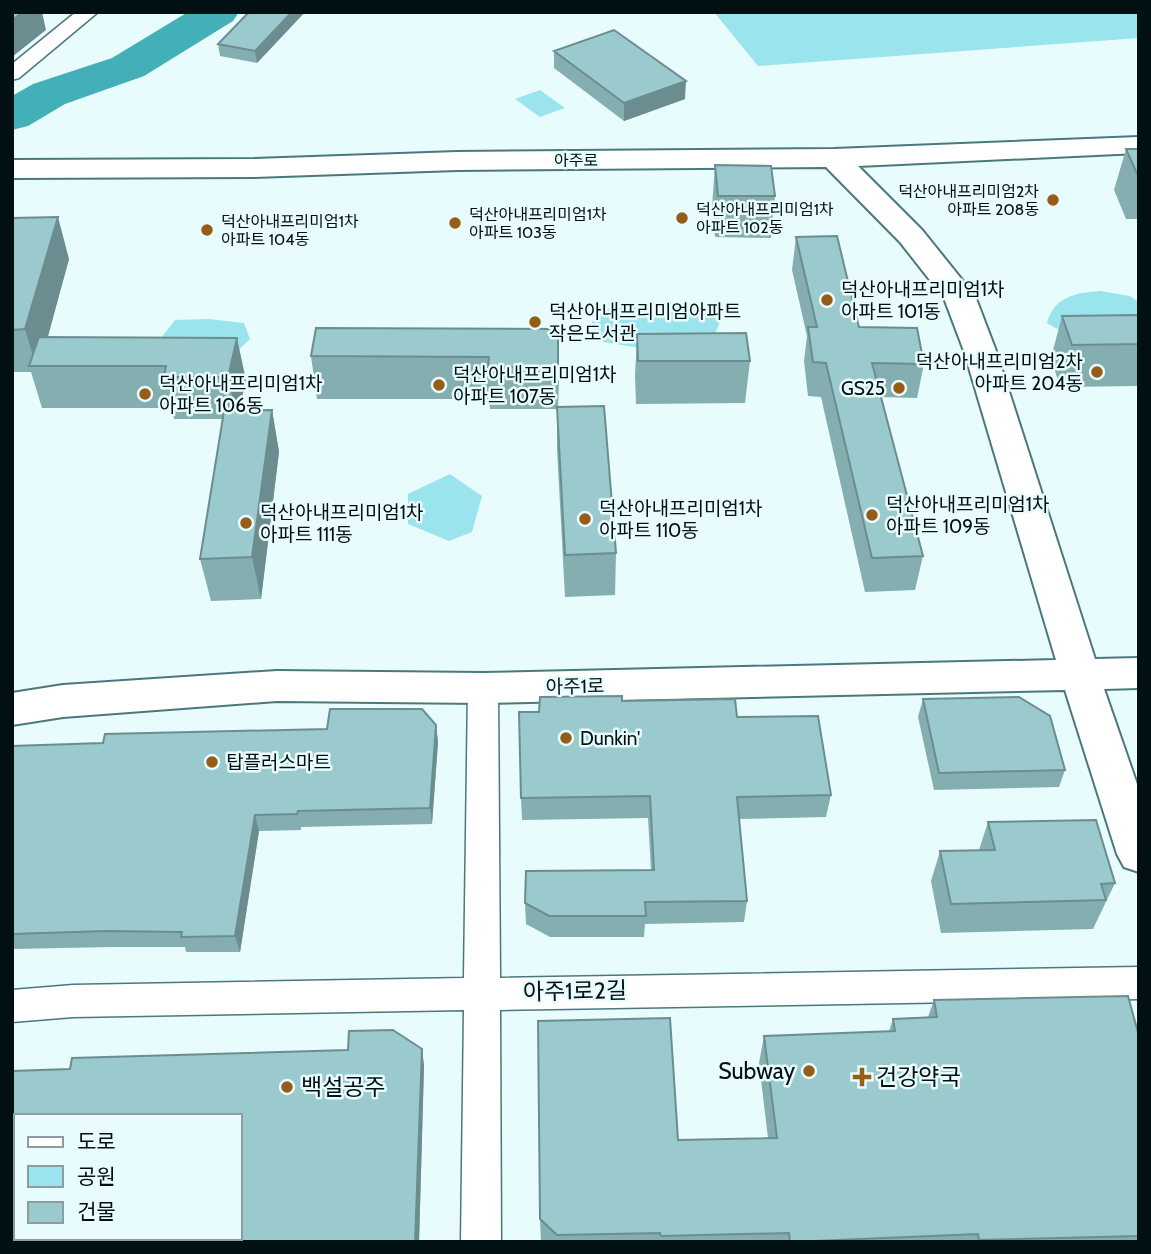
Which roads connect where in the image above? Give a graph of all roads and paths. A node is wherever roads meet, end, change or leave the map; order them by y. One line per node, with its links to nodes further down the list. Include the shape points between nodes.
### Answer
1 (89, 12): 2 (street)
2 (12, 74)
3 (1139, 145): 4 (street, 아주로)
4 (834, 158): 5 (street, 아주로); 7 (street, via 911,236 959,296)
5 (12, 169)
6 (1139, 673): 7 (street, 아주1로)
7 (1080, 675): 8 (street, 아주1로); 10 (street)
8 (483, 688): 9 (street, 아주1로, via 277,686 63,701); 12 (street)
9 (12, 709)
10 (1139, 855)
11 (1139, 983): 12 (street, 아주1로2길)
12 (481, 993): 13 (street, 아주1로2길); 14 (street)
13 (12, 1006)
14 (481, 1242)

